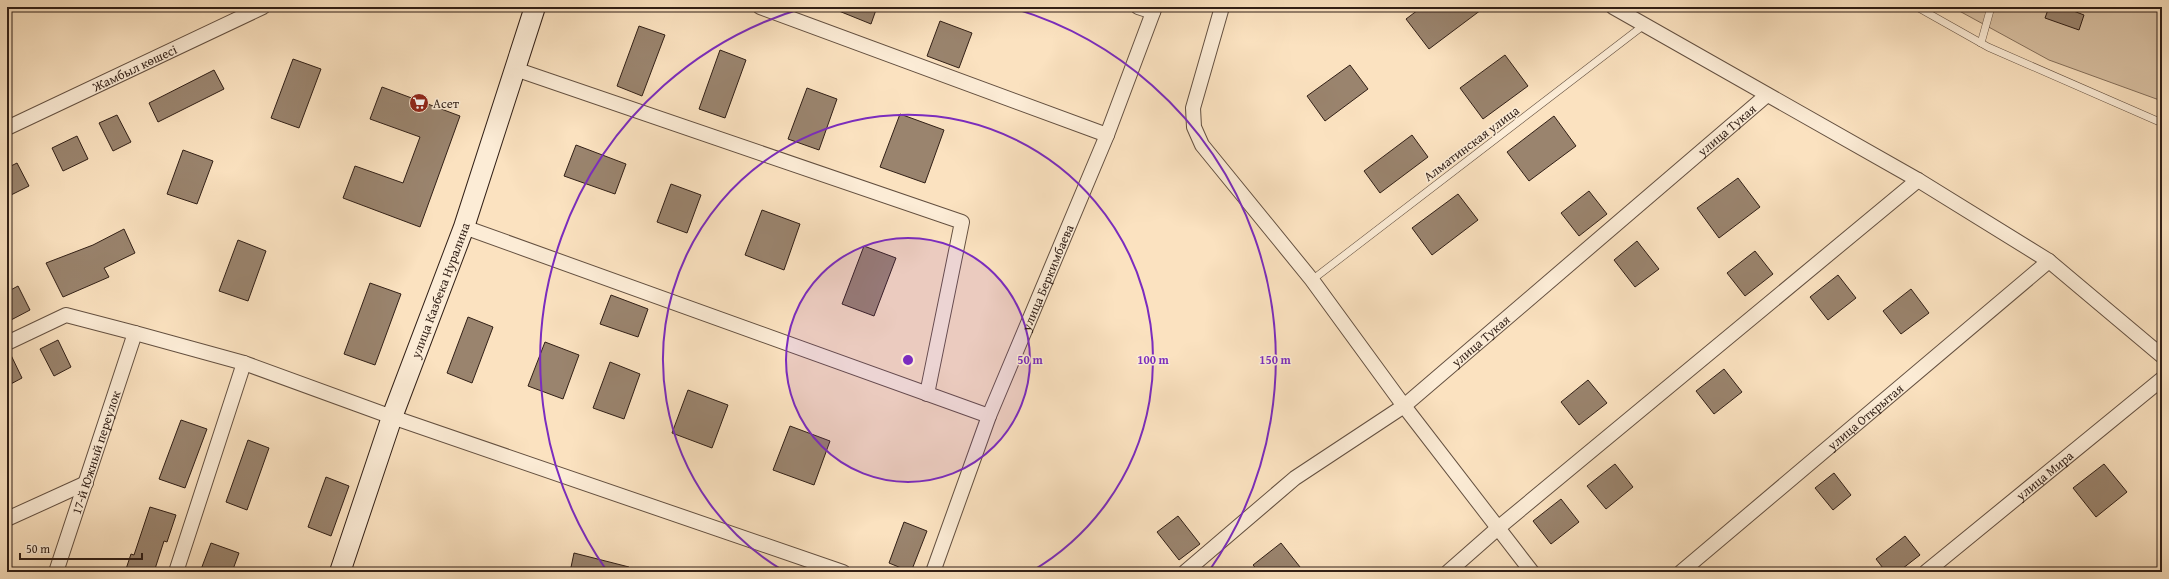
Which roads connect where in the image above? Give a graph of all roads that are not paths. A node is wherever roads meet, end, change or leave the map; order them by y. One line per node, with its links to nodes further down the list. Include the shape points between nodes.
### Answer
1 (263, 7): 15 (street, Жамбыл көшесі)
2 (535, 7): 12 (street, улица Казбека Нуралина)
3 (760, 7): 16 (street)
4 (1138, 7): 9 (street)
5 (1222, 7): 20 (street, via 1193,108 1194,127 1202,145)
6 (1613, 7): 10 (street)
7 (1917, 7): 11 (lane)
8 (1992, 7): 11 (lane)
9 (1154, 10): 16 (street, улица Беркимбаева)
10 (1644, 25): 13 (street); 20 (lane, Алматинская улица)
11 (1980, 43): 14 (lane)
12 (515, 69): 18 (street, улица Казбека Нуралина); 26 (street, via 962,222)
13 (1767, 95): 17 (street); 27 (street, улица Тукая)
14 (2162, 123)
15 (7, 128)
16 (1107, 135): 28 (street, улица Беркимбаева)
17 (1918, 180): 19 (street); 32 (street)
18 (464, 228): 26 (street); 29 (street, улица Казбека Нуралина)
19 (2049, 261): 23 (street); 41 (street, улица Открытая)
20 (1312, 280): 27 (street)
21 (135, 333): 22 (street, via 66,315); 24 (street); 30 (street, 17-й Южный переулок)
22 (7, 343)
23 (2162, 356)
24 (244, 363): 29 (street); 34 (street)
25 (2162, 379): 42 (street, улица Мира)
26 (927, 394): 28 (street)
27 (1404, 406): 32 (street); 38 (street, улица Тукая, via 1295,478)
28 (989, 416): 37 (street, улица Беркимбаева)
29 (392, 417): 35 (street, улица Казбека Нуралина); 36 (street)
30 (86, 483): 31 (street); 33 (street, 17-й Южный переулок)
31 (7, 520)
32 (1498, 528): 39 (street); 40 (street)
33 (56, 572)
34 (176, 572)
35 (340, 572)
36 (843, 572)
37 (933, 572)
38 (1185, 572)
39 (1448, 572)
40 (1532, 572)
41 (1681, 572)
42 (1926, 572)

